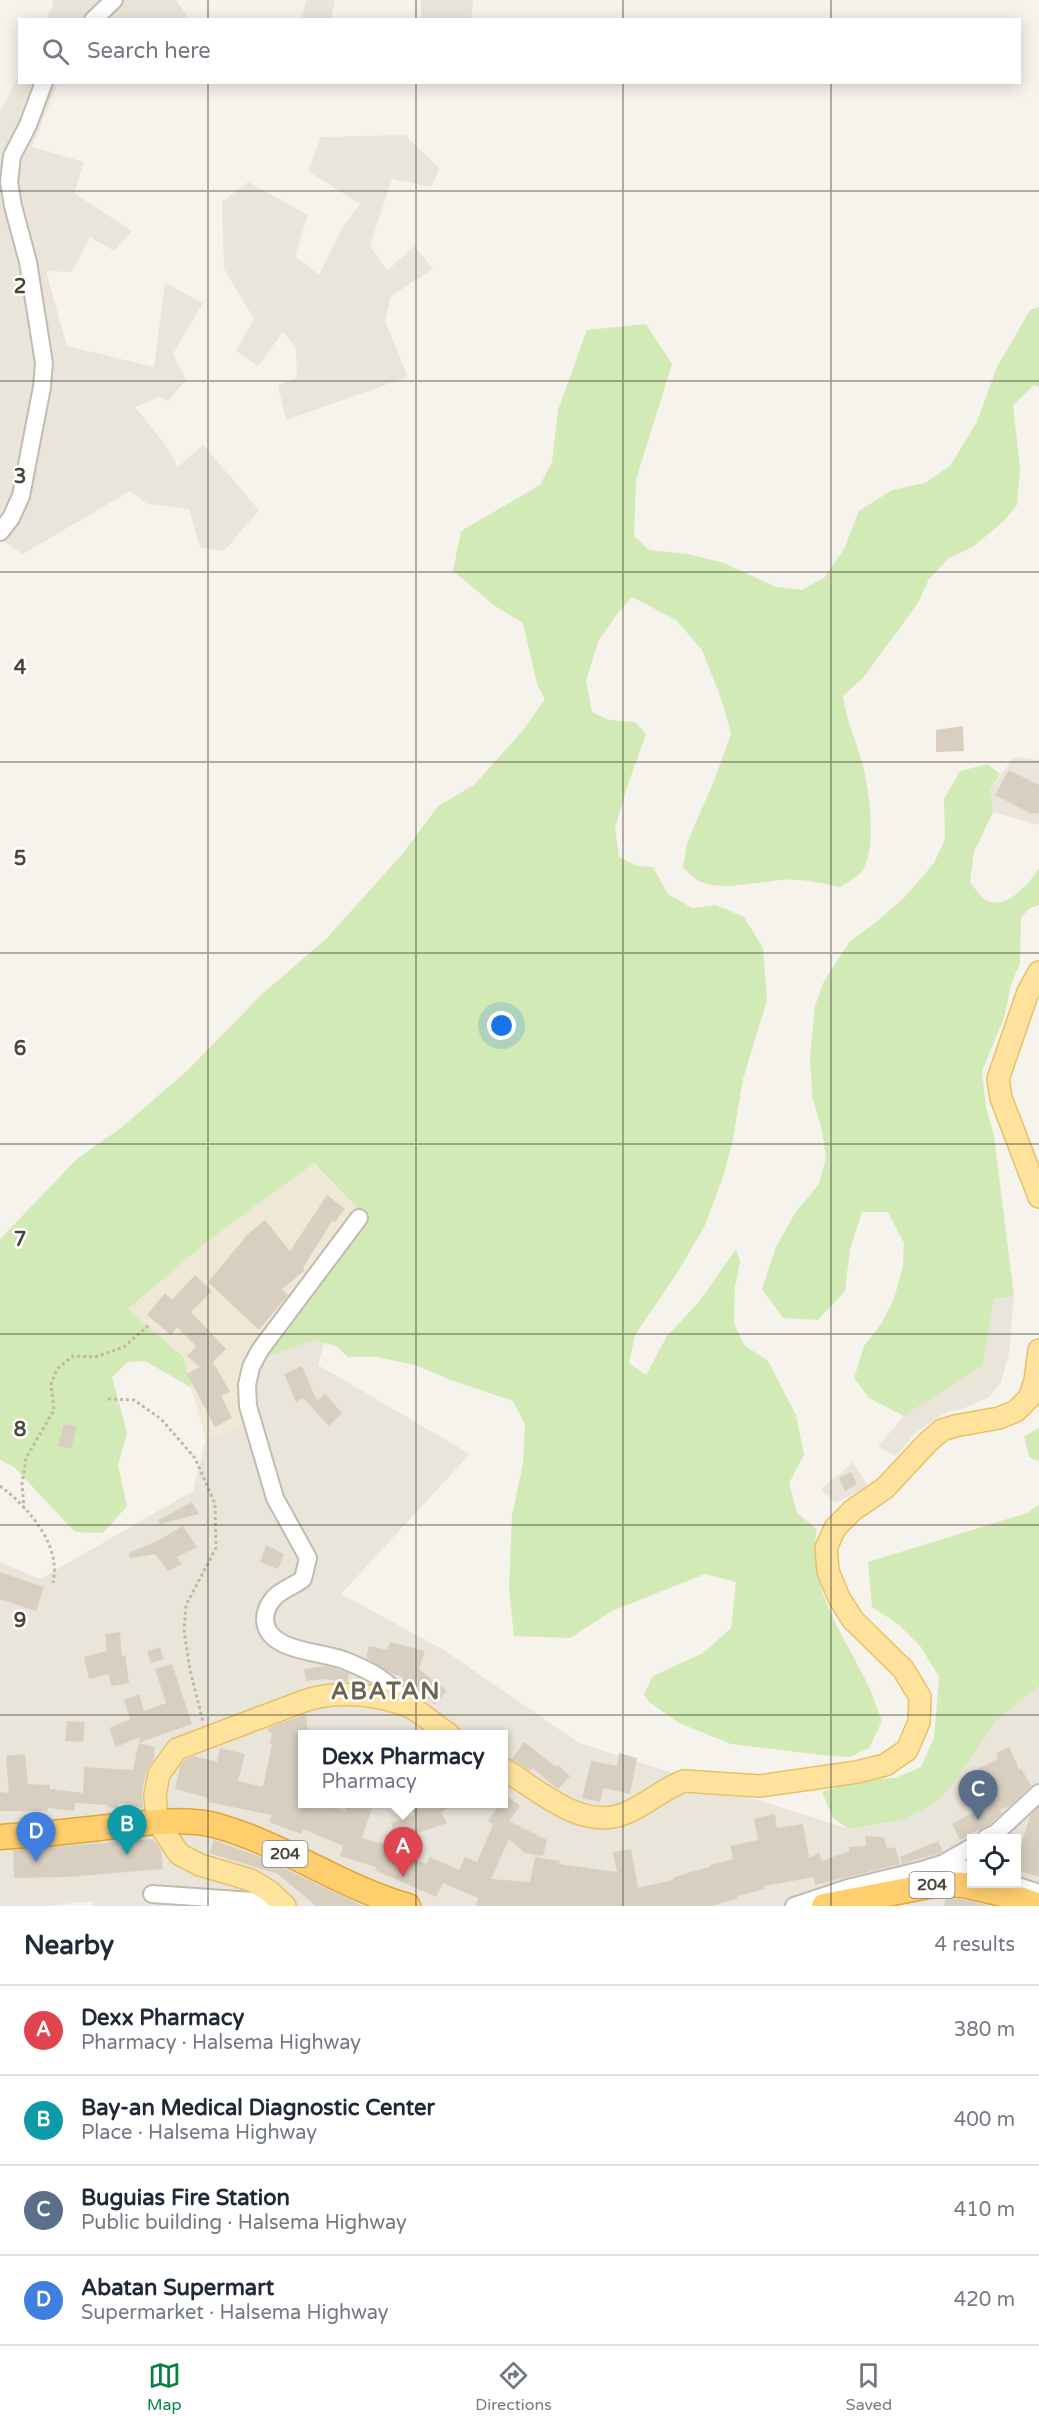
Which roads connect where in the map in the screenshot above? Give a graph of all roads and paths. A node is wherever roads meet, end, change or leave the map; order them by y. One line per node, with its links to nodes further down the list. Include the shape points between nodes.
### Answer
1 (114, 0): 2 (street)
2 (95, 18)
3 (43, 84): 4 (street, via 12,156 9,182 28,262 44,363 42,387 21,496)
4 (0, 532)
5 (1039, 972): 6 (main road, via 1028,992 998,1079 1000,1098)
6 (1039, 1197)
7 (359, 1218): 14 (street, via 251,1367 248,1406 275,1498 308,1558 303,1579 275,1597 265,1617 266,1626 279,1642 343,1659 380,1677 396,1689)
8 (150, 1324): 12 (path, via 124,1347 95,1357 73,1356 57,1369 51,1384 54,1410 26,1458)
9 (1039, 1350): 17 (main road, via 1029,1398 999,1418 942,1430 885,1488 835,1528 826,1548 828,1571 839,1598 853,1620 903,1669 920,1697 919,1722 907,1750 885,1765 857,1772 760,1786 684,1781 624,1814 606,1818 566,1808)
10 (108, 1399): 16 (path, via 134,1400 161,1419 195,1458 215,1504 216,1548 186,1605 184,1630)
11 (0, 1486): 12 (path)
12 (24, 1509): 13 (path, via 42,1530 54,1563)
13 (53, 1583)
14 (407, 1706): 15 (main road); 16 (main road, via 342,1693 323,1694)
15 (443, 1730)
16 (207, 1738): 19 (main road, via 177,1749 159,1774 155,1795)
17 (508, 1772)
18 (1039, 1793): 20 (street)
19 (157, 1821): 21 (highway, 204); 29 (main road, via 178,1854 251,1880); 30 (highway, 204, via 212,1825)
20 (994, 1834)
21 (0, 1837)
22 (967, 1850): 23 (street)
23 (944, 1863): 24 (street); 31 (street)
24 (967, 1870)
25 (1021, 1887): 26 (street)
26 (1039, 1893)
27 (152, 1894): 28 (street, via 252,1901)
28 (264, 1906)
29 (285, 1906)
30 (408, 1906)
31 (794, 1906)
32 (825, 1906): 33 (highway, 204, via 939,1884 1011,1896)
33 (1039, 1906)

